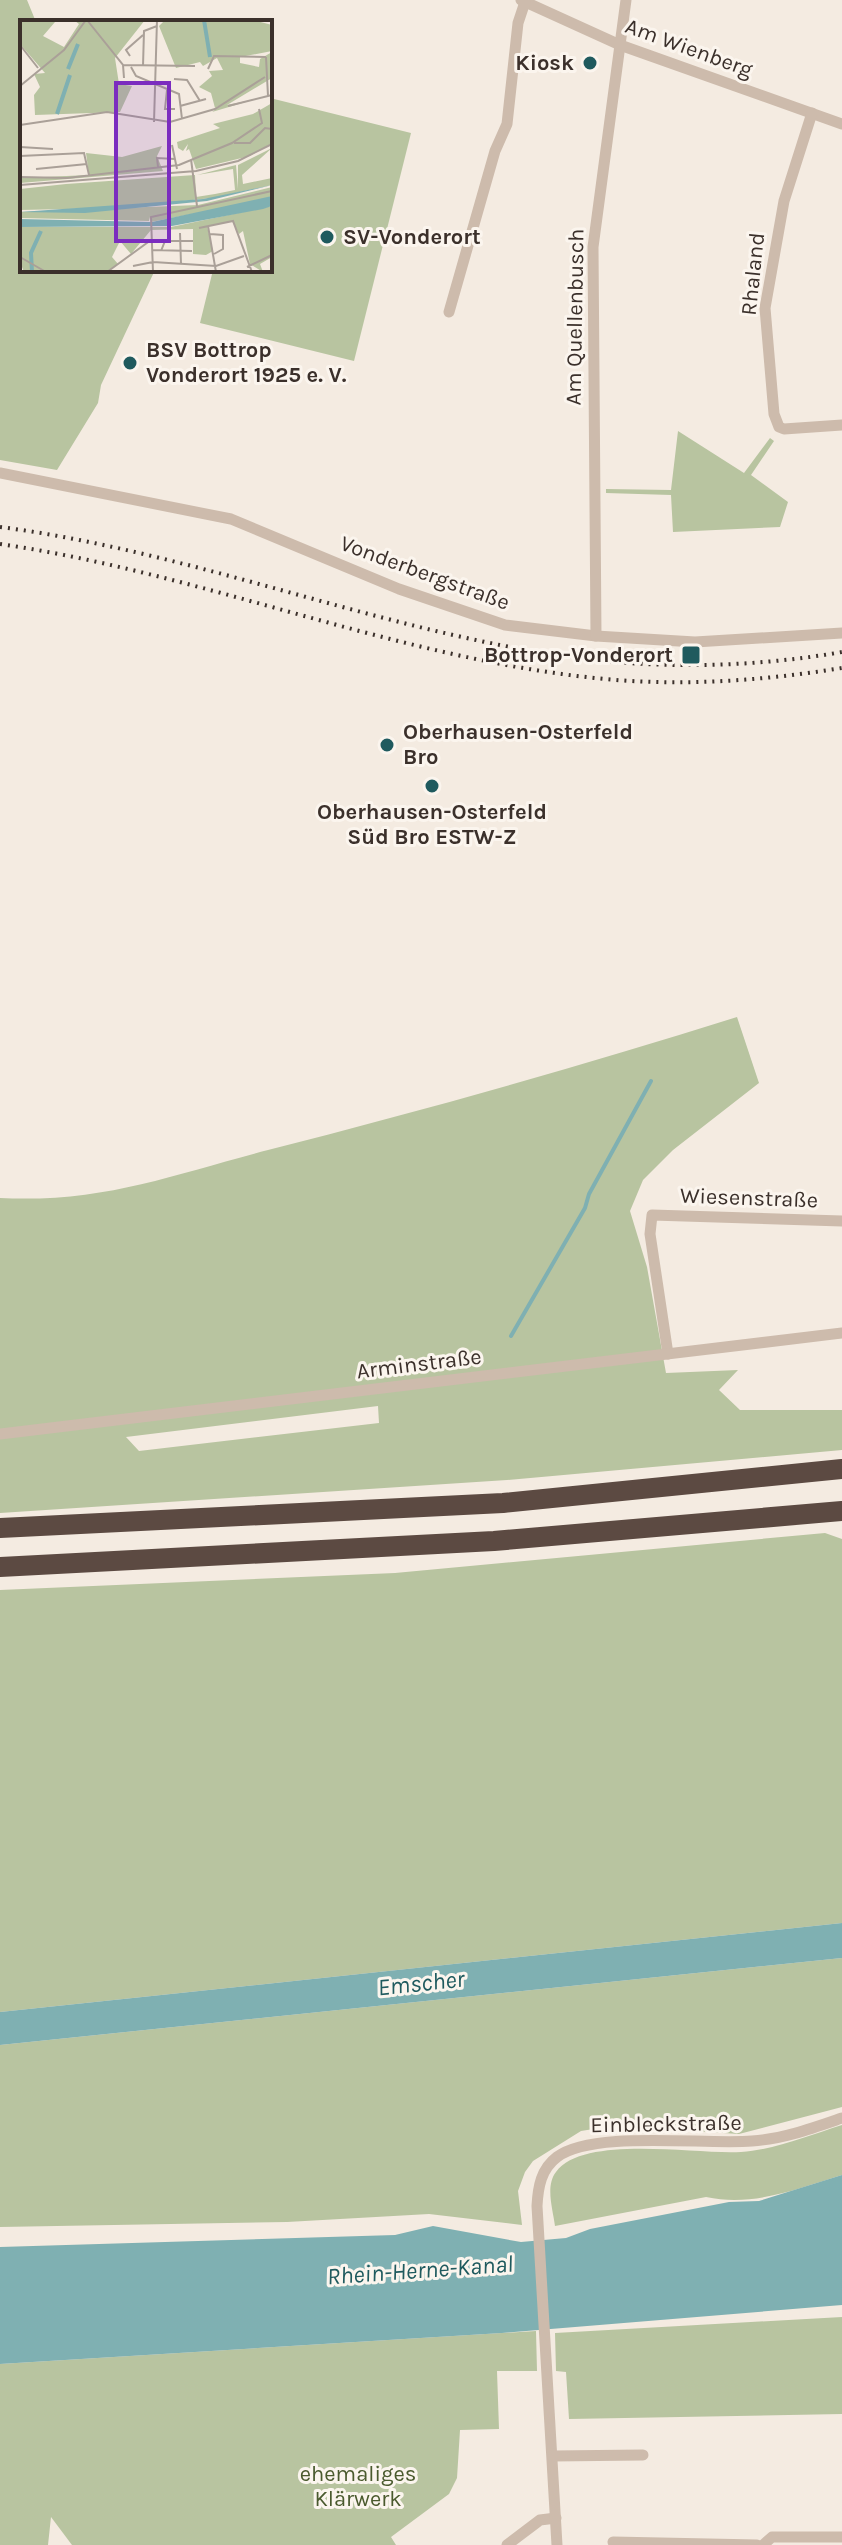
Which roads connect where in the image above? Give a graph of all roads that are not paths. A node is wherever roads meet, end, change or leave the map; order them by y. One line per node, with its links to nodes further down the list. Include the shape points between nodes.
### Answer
1 (626, 0): 3 (street, Am Quellenbusch)
2 (523, 1): 3 (street, Am Wienberg); 6 (street, Am Wienberg, via 507,124)
3 (620, 45): 4 (street, Am Wienberg); 10 (street, Am Quellenbusch, via 593,247)
4 (812, 113): 5 (street, Am Wienberg); 7 (street, Rhaland, via 784,201 765,308 774,414 784,429)
5 (842, 124)
6 (449, 312)
7 (842, 425)
8 (0, 473): 10 (street, Vonderbergstraße, via 231,519 399,589 505,625)
9 (842, 633): 10 (street, Vonderbergstraße, via 727,642)
10 (596, 636)
11 (842, 1221): 13 (street, Wiesenstraße, via 652,1215 650,1234)
12 (842, 1333): 13 (street, Arminstraße)
13 (668, 1354): 14 (street, Arminstraße)
14 (0, 1434)
15 (842, 1469): 17 (highway, via 503,1503)
16 (842, 1511): 18 (highway, via 494,1541)
17 (0, 1528)
18 (0, 1567)
19 (842, 2118): 21 (street, Einbleckstraße, via 756,2141 596,2142 555,2158 538,2193)
20 (643, 2455): 21 (street)
21 (553, 2456): 22 (street, Einbleckstraße)
22 (556, 2518): 25 (street, via 540,2520); 26 (street, Einbleckstraße)
23 (842, 2537): 27 (street, via 772,2537)
24 (613, 2542): 27 (street)
25 (507, 2545)
26 (557, 2545)
27 (760, 2545)

